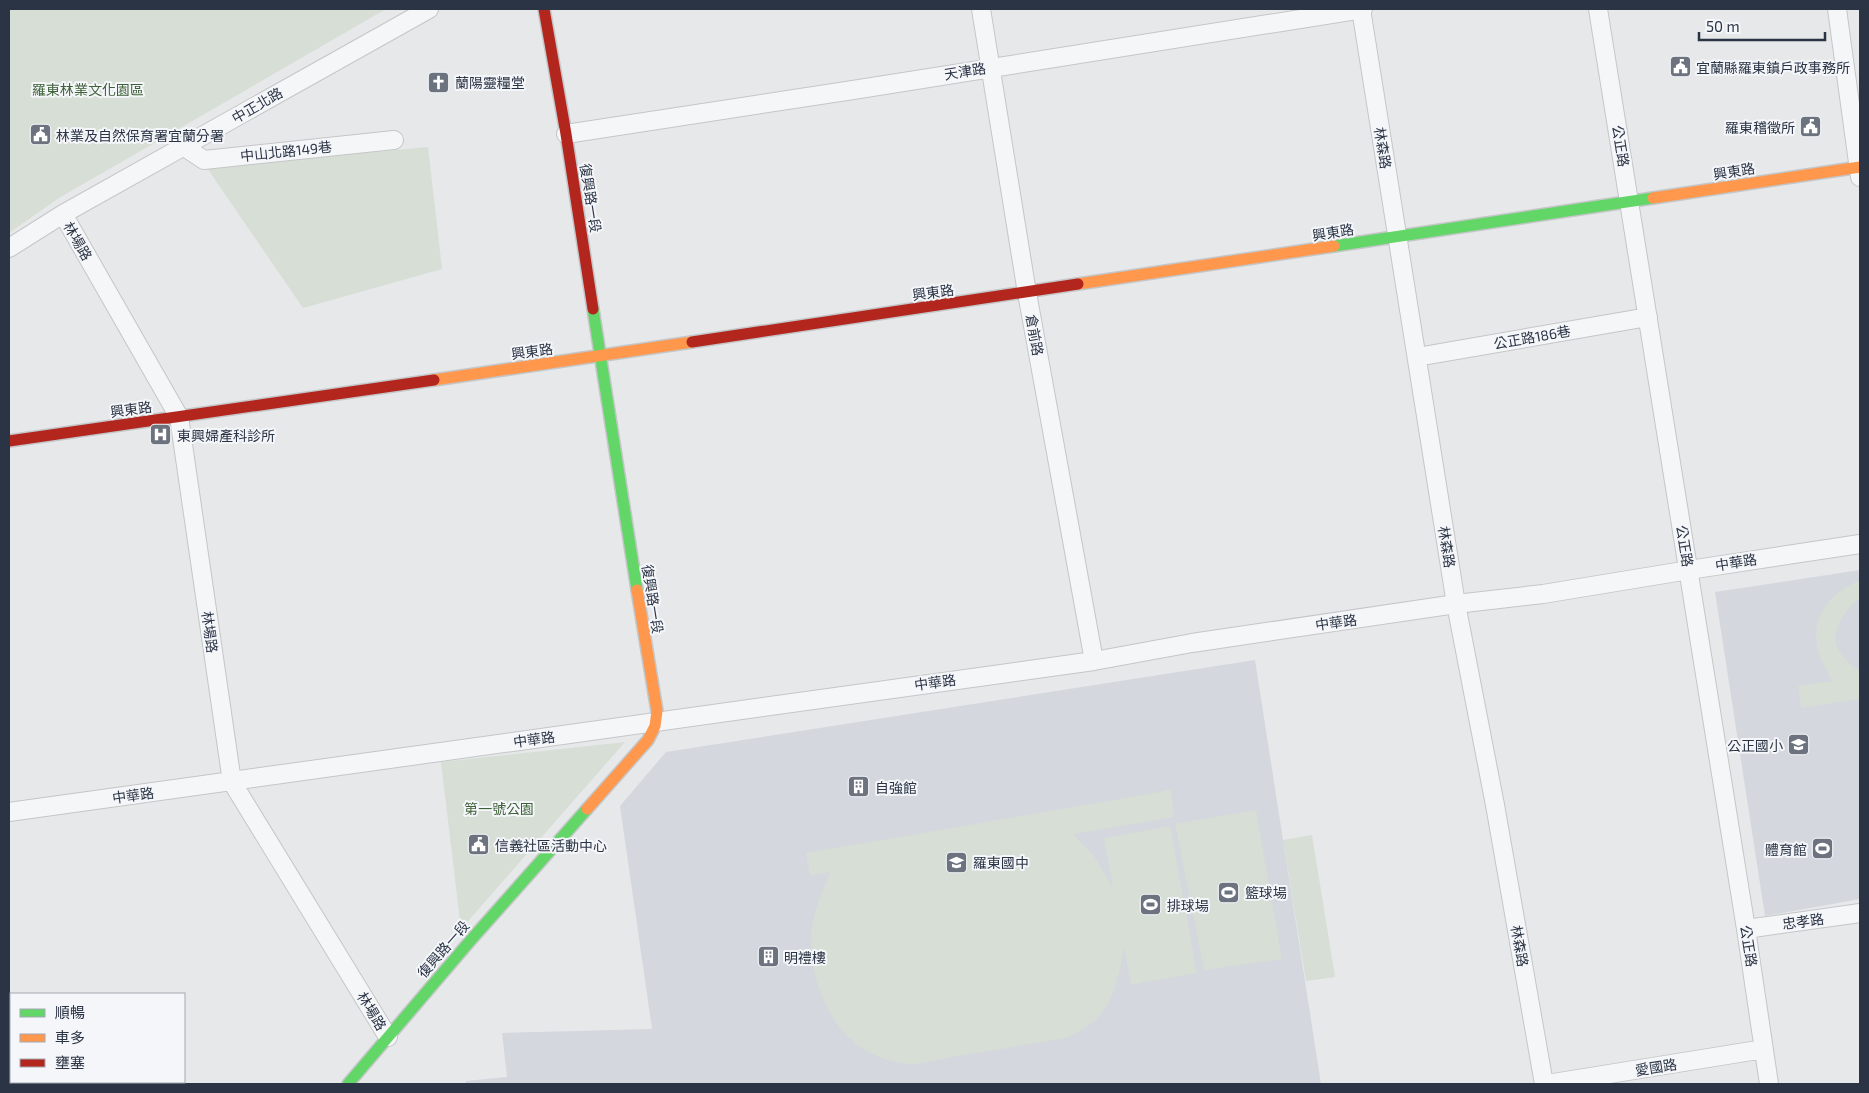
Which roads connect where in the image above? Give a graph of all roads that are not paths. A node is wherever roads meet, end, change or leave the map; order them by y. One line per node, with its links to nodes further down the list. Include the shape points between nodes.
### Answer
1 (429, 9): 10 (street, 中正北路)
2 (544, 9): 8 (street, 復興路一段)
3 (981, 9): 7 (street, 倉前路)
4 (1361, 9): 7 (street, 天津路); 14 (street, 林森路)
5 (1598, 9): 12 (street, 公正路)
6 (1837, 9): 11 (street)
7 (991, 67): 8 (street, 天津路); 16 (street, 倉前路)
8 (566, 134): 18 (street, 復興路一段)
9 (394, 140): 10 (street, 中山北路149巷, via 204,160)
10 (183, 146): 13 (street, 中正北路)
11 (1860, 170): 12 (street, 興東路)
12 (1630, 202): 14 (street, 興東路); 17 (street, 公正路)
13 (63, 214): 15 (street, 中正北路); 20 (street, 林場路)
14 (1397, 237): 16 (street, 興東路); 19 (street, 林森路)
15 (9, 248)
16 (1027, 293): 18 (street, 興東路); 25 (street, 倉前路)
17 (1648, 317): 19 (street, 公正路186巷); 23 (street, 公正路)
18 (600, 356): 20 (street, 興東路); 26 (street, 復興路一段)
19 (1417, 357): 24 (street, 林森路)
20 (179, 417): 21 (street, 興東路); 27 (street, 林場路)
21 (9, 442)
22 (1860, 544): 23 (street, 中華路)
23 (1689, 570): 24 (street, 中華路, via 1542,594); 30 (street, 公正路)
24 (1456, 604): 25 (street, 中華路); 34 (street, 林森路)
25 (1094, 660): 26 (street, 中華路)
26 (657, 721): 27 (street, 中華路); 31 (street, 復興路一段, via 648,740)
27 (232, 782): 28 (street, 中華路); 31 (street, 林場路)
28 (9, 812)
29 (1860, 913): 30 (street, 忠孝路)
30 (1746, 929): 32 (street, 公正路)
31 (388, 1037): 33 (street, 復興路一段)
32 (1764, 1049): 34 (street, 愛國路); 35 (street, 公正路)
33 (348, 1084)
34 (1546, 1084)
35 (1769, 1084)

